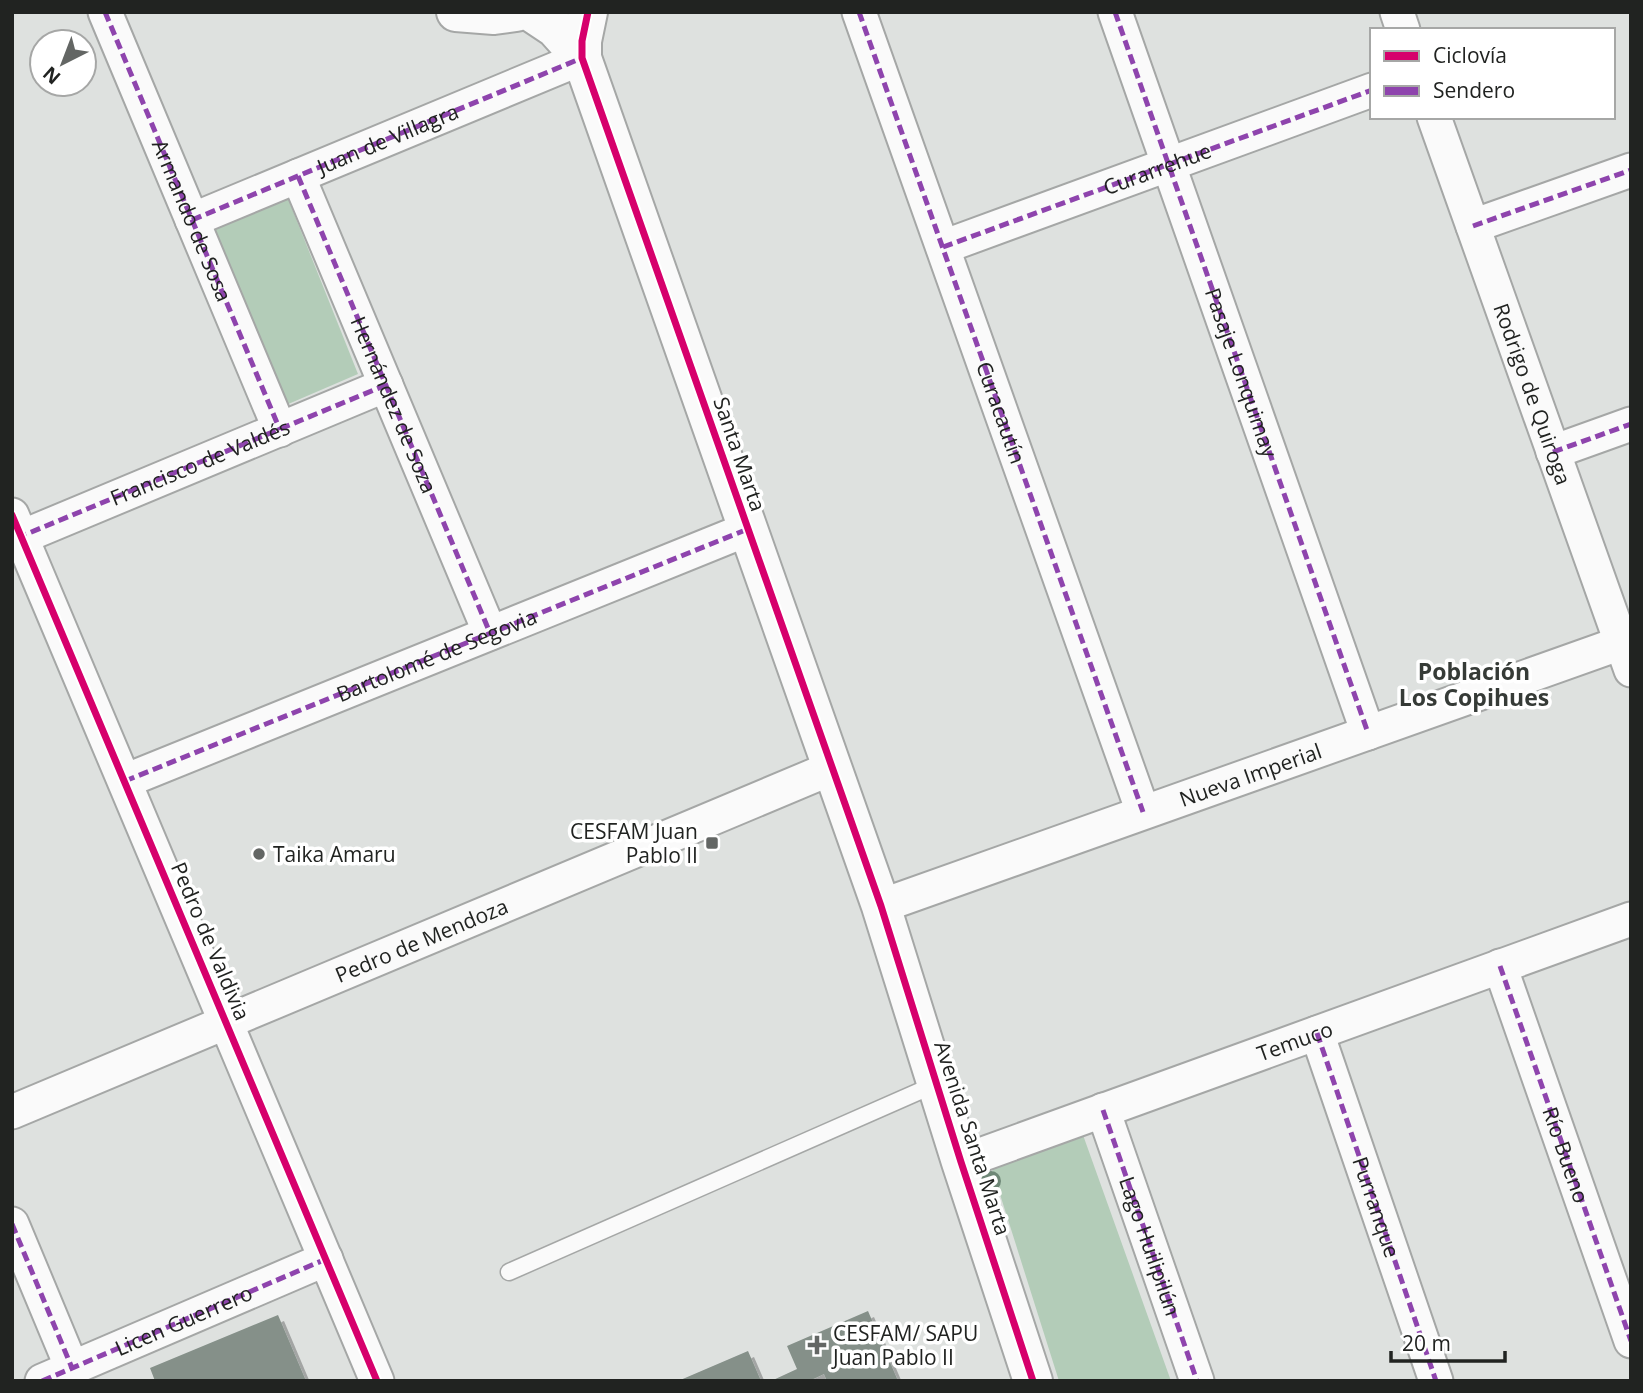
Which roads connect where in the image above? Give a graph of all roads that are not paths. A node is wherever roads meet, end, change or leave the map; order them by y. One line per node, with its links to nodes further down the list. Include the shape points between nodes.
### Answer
1 (105, 12): 14 (street, Armando de Sosa)
2 (456, 12): 3 (street)
3 (516, 12)
4 (531, 12): 8 (street, Santa Marta, via 555,28)
5 (588, 12): 8 (street, Santa Marta)
6 (859, 12): 16 (street, Curacautín)
7 (1115, 12): 11 (street, Pasaje Lonquimay)
8 (582, 58): 13 (street, Juan de Villagra); 21 (street, Santa Marta)
9 (1370, 91): 11 (street, Curarrehue)
10 (1435, 119): 15 (street, Rodrigo de Quiroga)
11 (1168, 164): 16 (street, Curarrehue); 25 (street, Pasaje Lonquimay)
12 (1631, 170): 15 (street)
13 (298, 176): 14 (street, Juan de Villagra); 17 (street, Hernández de Soza)
14 (192, 220): 19 (street, Armando de Sosa)
15 (1473, 226): 20 (street, Rodrigo de Quiroga)
16 (943, 247): 28 (street, Curacautín)
17 (386, 386): 19 (street, Francisco de Valdés); 23 (street, Hernández de Soza)
18 (1631, 424): 20 (street)
19 (280, 430): 22 (street, Francisco de Valdés)
20 (1553, 452): 24 (street, Rodrigo de Quiroga)
21 (748, 529): 23 (street, Bartolomé de Segovia); 26 (street, Santa Marta)
22 (15, 531): 27 (street, Pedro de Valdivia)
23 (490, 633): 27 (street, Bartolomé de Segovia)
24 (1626, 657): 25 (street, Nueva Imperial)
25 (1368, 733): 28 (street, Nueva Imperial)
26 (832, 768): 29 (street, Santa Marta); 32 (street, Pedro de Mendoza)
27 (125, 781): 32 (street, Pedro de Valdivia)
28 (1143, 812): 29 (street, Nueva Imperial)
29 (881, 906): 34 (street, Avenida Santa Marta)
30 (1631, 919): 31 (street, Temuco)
31 (1500, 966): 33 (street, Temuco); 41 (street, Río Bueno)
32 (226, 1023): 36 (street, Pedro de Mendoza); 39 (street, Pedro de Valdivia)
33 (1317, 1033): 35 (street, Temuco); 46 (street, Purranque)
34 (936, 1084): 37 (street, Avenida Santa Marta); 40 (lane)
35 (1103, 1110): 37 (street, Temuco); 45 (street, Lago Huilipilún)
36 (12, 1112)
37 (961, 1162): 44 (street, Avenida Santa Marta)
38 (12, 1224): 42 (street)
39 (326, 1259): 42 (street, Licen Guerrero); 43 (street, Pedro de Valdivia)
40 (509, 1272)
41 (1631, 1341)
42 (57, 1374)
43 (377, 1381)
44 (1033, 1381)
45 (1196, 1381)
46 (1436, 1381)

